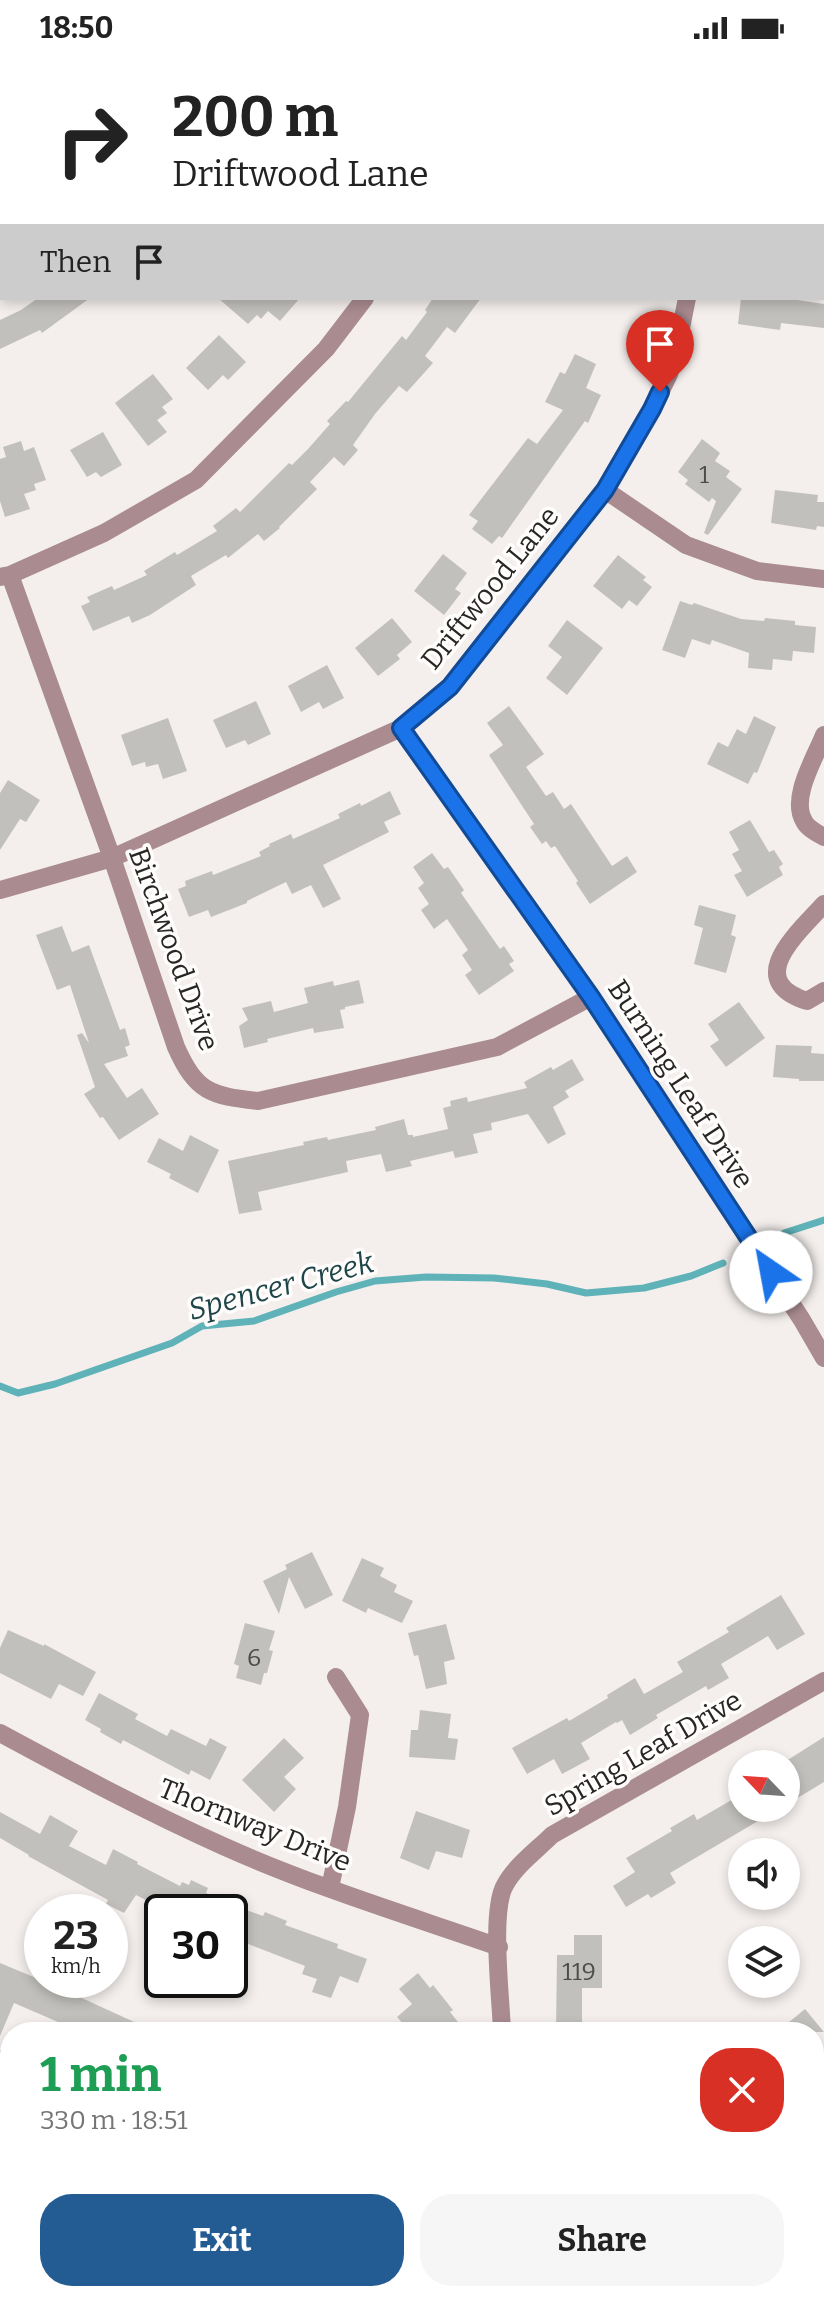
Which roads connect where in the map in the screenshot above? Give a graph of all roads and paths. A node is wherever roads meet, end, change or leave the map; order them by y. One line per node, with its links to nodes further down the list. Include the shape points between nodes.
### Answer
1 (363, 300): 4 (street, via 326,349 196,480 104,533)
2 (687, 300): 3 (street, Driftwood Lane, via 669,374)
3 (605, 490): 5 (street, via 686,545 757,571); 6 (street, Driftwood Lane, via 450,687)
4 (5, 576): 9 (street, Birchwood Drive)
5 (824, 579)
6 (401, 728): 9 (street, Driftwood Lane); 13 (street, Burning Leaf Drive)
7 (824, 735): 8 (street, via 800,794 805,824)
8 (824, 837)
9 (112, 858): 10 (street, Driftwood Lane); 13 (street, Birchwood Drive, via 183,1064 195,1082 228,1098 258,1101 497,1047)
10 (0, 890)
11 (824, 904): 12 (street, via 785,947 776,976 784,989 807,1001)
12 (824, 991)
13 (591, 997): 14 (street, Burning Leaf Drive)
14 (824, 1358)
15 (336, 1677): 18 (street, via 360,1715)
16 (824, 1681): 19 (street, Spring Leaf Drive, via 552,1835 505,1884 497,1910)
17 (0, 1733): 18 (street, Thornway Drive, via 128,1802)
18 (330, 1888): 19 (street, Thornway Drive)
19 (499, 1947): 20 (street, Spring Leaf Drive)
20 (502, 2022)

